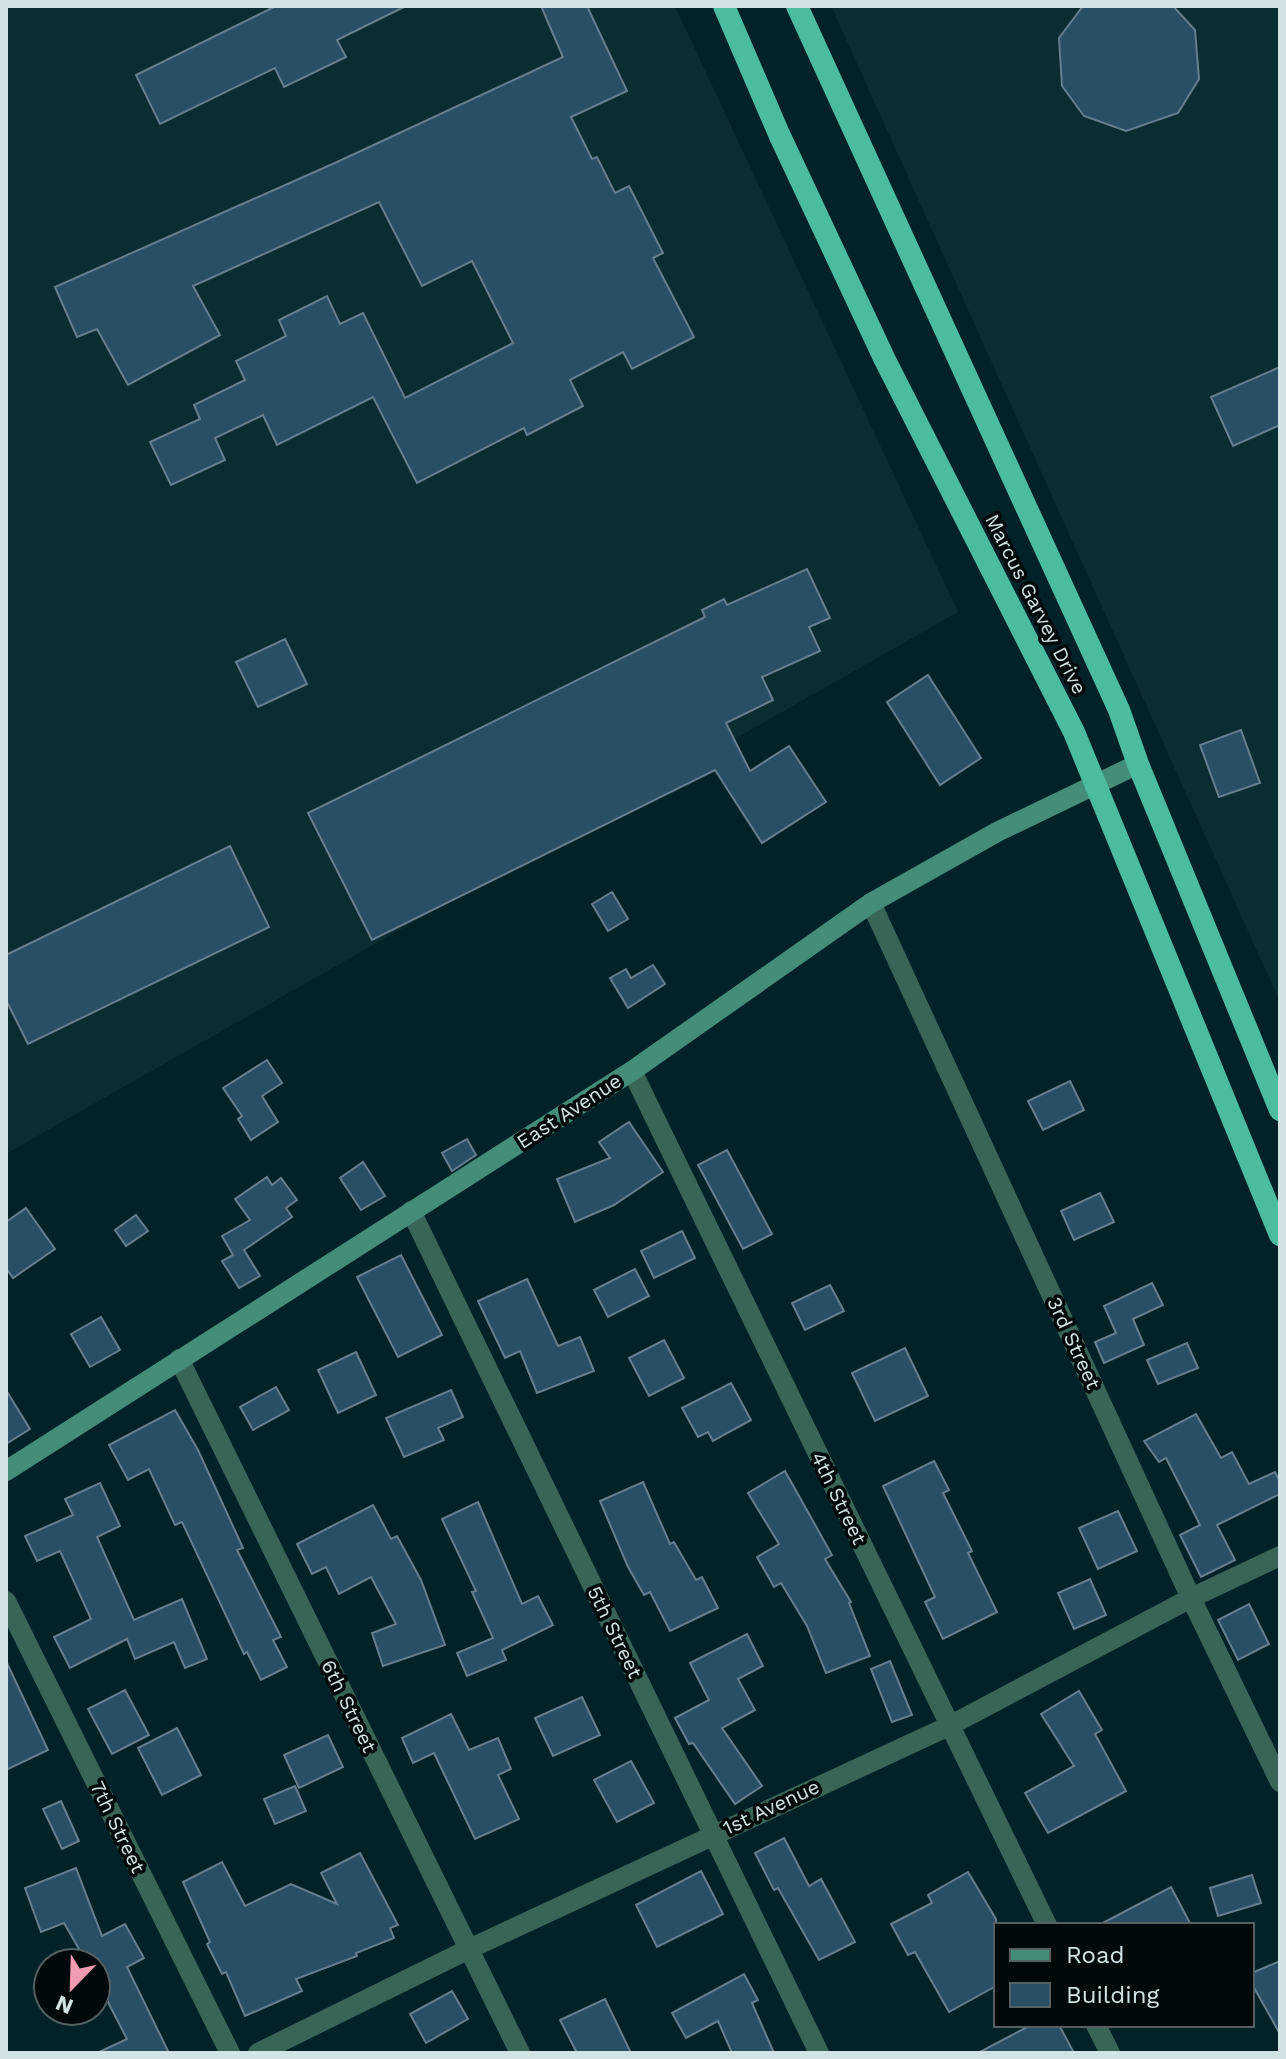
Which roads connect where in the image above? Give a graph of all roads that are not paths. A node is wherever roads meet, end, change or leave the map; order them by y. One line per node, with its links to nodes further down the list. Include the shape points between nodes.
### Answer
1 (724, 6): 4 (highway, Marcus Garvey Drive, via 885,360 1074,732)
2 (797, 6): 3 (highway, Marcus Garvey Drive, via 1119,710)
3 (1138, 764): 4 (main road, East Avenue); 7 (highway, Marcus Garvey Drive)
4 (1095, 786): 5 (main road, East Avenue, via 997,832); 9 (highway, Marcus Garvey Drive)
5 (871, 903): 6 (main road, East Avenue); 13 (street, 3rd Street)
6 (632, 1071): 8 (main road, East Avenue); 15 (street, 4th Street)
7 (1280, 1110)
8 (411, 1211): 10 (main road, East Avenue); 17 (street, 5th Street)
9 (1280, 1235)
10 (179, 1359): 11 (main road, East Avenue); 19 (street, 6th Street)
11 (6, 1471)
12 (1280, 1556): 13 (street, 1st Avenue)
13 (1191, 1598): 15 (street, 1st Avenue); 16 (street, 3rd Street)
14 (6, 1601): 21 (street, 7th Street)
15 (949, 1726): 17 (street, 1st Avenue); 18 (street, 4th Street)
16 (1280, 1782)
17 (713, 1834): 19 (street, 1st Avenue); 24 (street, 5th Street)
18 (1046, 1923)
19 (469, 1949): 22 (street, 1st Avenue); 23 (street, 6th Street)
20 (1097, 2027): 25 (street)
21 (230, 2053)
22 (258, 2053)
23 (520, 2053)
24 (819, 2053)
25 (1110, 2053)

